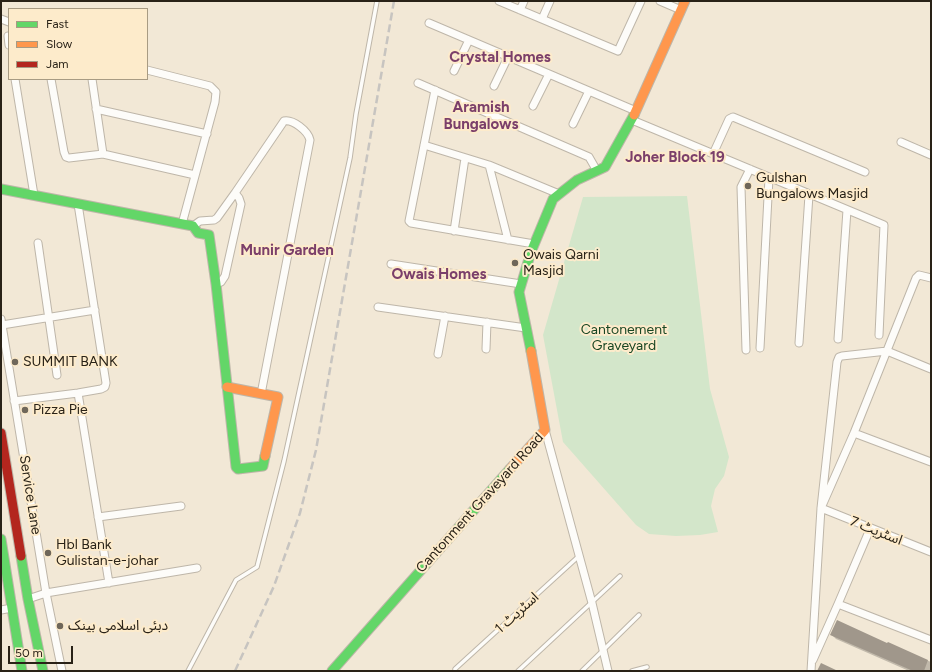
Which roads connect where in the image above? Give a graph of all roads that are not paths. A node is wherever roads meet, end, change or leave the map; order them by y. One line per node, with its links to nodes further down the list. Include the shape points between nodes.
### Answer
1 (377, 1): 109 (lane, via 350,158 284,461 257,567 236,580)
2 (499, 1): 8 (street)
3 (524, 1): 8 (street)
4 (550, 1): 10 (street)
5 (641, 1): 10 (street, via 618,51)
6 (660, 1): 9 (street)
7 (685, 1): 9 (street, Cantonment Graveyard Road)
8 (520, 10): 10 (street)
9 (681, 10): 26 (street, Cantonment Graveyard Road)
10 (542, 19)
11 (429, 23): 12 (street)
12 (469, 40): 13 (street); 15 (street)
13 (508, 57): 16 (street); 21 (street)
14 (148, 70): 29 (street, via 210,86 216,92)
15 (454, 71)
16 (549, 74): 23 (street); 24 (street)
17 (15, 80): 46 (street)
18 (51, 80): 32 (street, via 66,157)
19 (92, 80): 25 (street)
20 (418, 83): 22 (street)
21 (494, 86)
22 (435, 90): 31 (street); 38 (street, via 589,157)
23 (589, 91): 26 (street); 28 (street)
24 (533, 106)
25 (96, 109): 29 (street); 32 (street)
26 (636, 111): 27 (street, Cantonment Graveyard Road)
27 (632, 120): 33 (street); 38 (street, Cantonment Graveyard Road, via 605,167)
28 (573, 124)
29 (207, 134): 40 (street)
30 (901, 142): 34 (street)
31 (424, 145): 35 (street); 51 (street, via 410,221 413,224)
32 (103, 154): 40 (street)
33 (713, 154): 37 (street); 39 (street, via 729,119 733,117)
34 (931, 155)
35 (465, 158): 36 (street); 51 (street)
36 (489, 165): 44 (street); 52 (street)
37 (750, 170): 41 (street); 71 (street, via 741,187)
38 (598, 171): 44 (street, Cantonment Graveyard Road, via 577,180)
39 (865, 172)
40 (195, 175): 49 (street)
41 (769, 178): 45 (street); 69 (street)
42 (1, 189): 46 (street)
43 (235, 193): 50 (street, via 214,220 200,221); 57 (street, via 241,204 225,276); 78 (street, via 284,121 290,121 309,135)
44 (559, 194): 54 (street, Cantonment Graveyard Road, via 553,199)
45 (809, 194): 48 (street); 68 (street)
46 (34, 195): 47 (street)
47 (78, 204): 49 (street); 60 (street)
48 (847, 210): 66 (street, via 884,225); 67 (street)
49 (182, 224): 50 (street)
50 (193, 226): 57 (street, via 198,233 209,235)
51 (454, 231): 52 (street)
52 (508, 240): 54 (street)
53 (38, 243): 62 (street)
54 (534, 244): 58 (street, Cantonment Graveyard Road)
55 (391, 264): 58 (street)
56 (931, 278): 72 (street, via 919,275 916,278)
57 (216, 284): 76 (street)
58 (521, 284): 65 (street, Cantonment Graveyard Road, via 519,292)
59 (378, 307): 61 (street)
60 (95, 310): 62 (street); 77 (street, via 106,383 101,389)
61 (445, 316): 64 (street); 73 (street)
62 (49, 317): 63 (street); 75 (street)
63 (1, 322): 79 (street, Service Lane)
64 (488, 322): 65 (street); 70 (street)
65 (526, 328): 80 (street, Cantonment Graveyard Road, via 540,391)
66 (879, 335)
67 (838, 339)
68 (799, 343)
69 (760, 348)
70 (486, 349)
71 (746, 350)
72 (887, 351): 74 (street); 81 (street); 85 (street, via 839,357)
73 (438, 354)
74 (931, 369)
75 (58, 376)
76 (227, 387): 78 (street); 78 (street, via 238,469 261,467 264,464 278,397)
77 (78, 393): 79 (street); 86 (street)
78 (262, 394)
79 (14, 402): 94 (street, Service Lane)
80 (545, 430): 90 (street); 110 (street, Cantonment Graveyard Road)
81 (854, 433): 83 (street); 85 (street)
82 (1, 434): 95 (street)
83 (931, 462)
84 (181, 506): 86 (street)
85 (821, 508): 87 (street, اسٹریٹ 7); 104 (street)
86 (98, 518): 93 (street)
87 (870, 529): 89 (street, اسٹریٹ 7); 97 (street)
88 (1, 538): 98 (street)
89 (931, 552)
90 (579, 556): 96 (street); 105 (lane, اسٹریٹ 1)
91 (197, 568): 93 (street)
92 (620, 576): 96 (lane)
93 (109, 583): 94 (street)
94 (46, 593): 95 (street); 108 (street, Service Lane)
95 (28, 599): 107 (street)
96 (592, 603): 102 (street); 111 (lane)
97 (838, 604): 101 (street); 104 (street)
98 (12, 608): 99 (street); 106 (street)
99 (1, 610)
100 (639, 615): 102 (lane)
101 (931, 640)
102 (604, 650): 112 (lane); 113 (street)
103 (647, 667): 114 (lane)
104 (811, 667)
105 (455, 670)
106 (22, 671)
107 (43, 671)
108 (62, 671)
109 (188, 671)
110 (332, 671)
111 (518, 671)
112 (582, 671)
113 (608, 671)
114 (632, 671)

